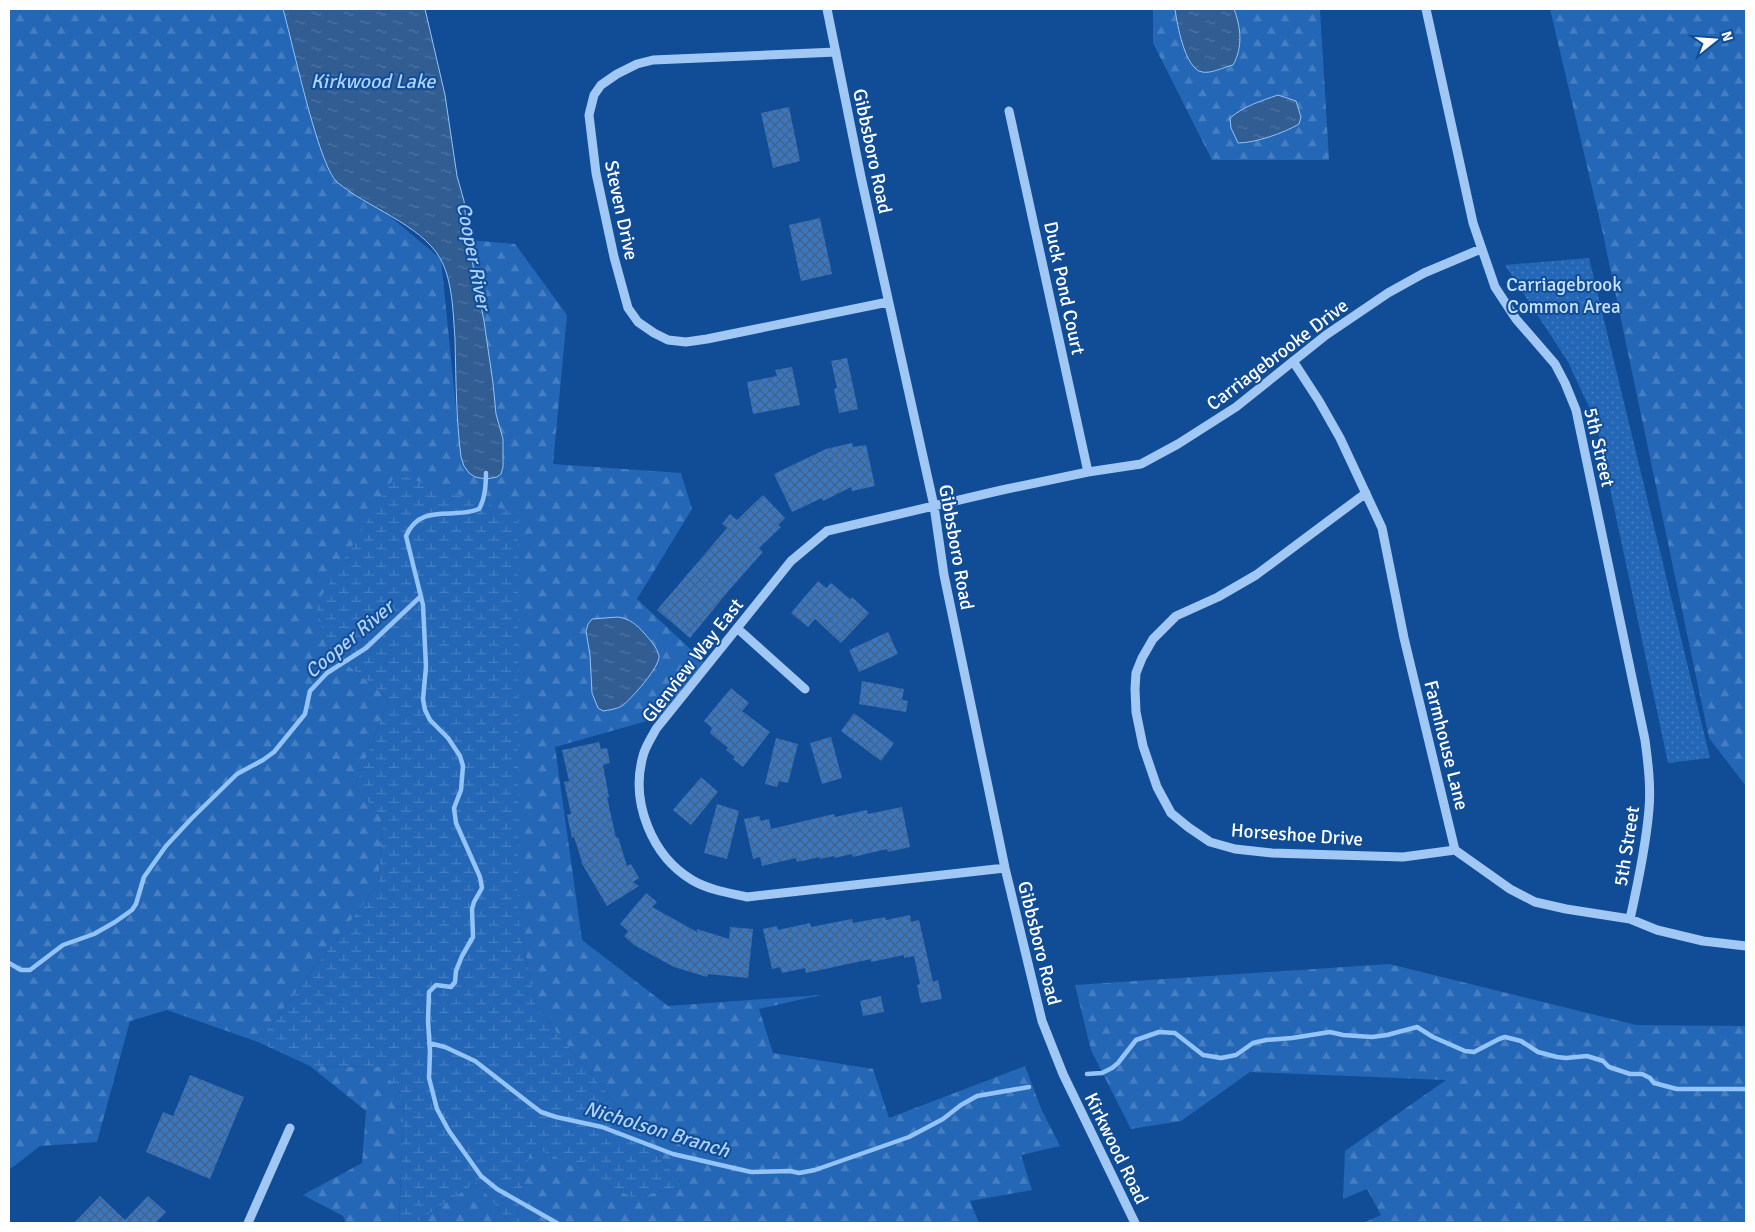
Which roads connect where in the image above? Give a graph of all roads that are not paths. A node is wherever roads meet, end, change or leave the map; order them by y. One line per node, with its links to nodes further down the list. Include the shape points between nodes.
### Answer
1 (827, 9): 3 (street, Gibbsboro Road)
2 (1426, 9): 5 (street, 5th Street)
3 (836, 52): 6 (street, Gibbsboro Road); 6 (street, Steven Drive, via 653,60 617,74 601,85 594,95 589,115 596,173 628,308 638,322 668,340 707,339)
4 (1009, 111): 8 (street, Duck Pond Court)
5 (1481, 249): 7 (street, Carriagebrooke Drive, via 1424,273 1388,293); 15 (street, 5th Street, via 1495,287 1516,319 1555,364 1576,410 1650,776 1650,808)
6 (888, 302): 10 (street, Gibbsboro Road)
7 (1293, 361): 8 (street, Carriagebrooke Drive, via 1236,407 1178,444 1141,464); 9 (street, Farmhouse Lane, via 1320,401)
8 (1088, 472): 10 (street, Carriagebrooke Drive)
9 (1366, 493): 13 (street, Farmhouse Lane, via 1382,528 1404,638); 13 (street, Horseshoe Drive, via 1256,575 1176,616 1153,640 1139,665 1134,689 1144,746 1157,787 1171,813 1210,842 1235,849 1281,853 1403,857)
10 (934, 506): 11 (street, Glenview Way East, via 827,531 791,560); 14 (street, Gibbsboro Road, via 944,575)
11 (737, 628): 12 (street); 14 (street, Glenview Way East, via 656,729 643,756 639,781 641,807 650,832 669,860 692,880 714,890 747,897)
12 (805, 690)
13 (1455, 850): 15 (street, via 1510,889 1535,902)
14 (1005, 868): 17 (street, Gibbsboro Road, via 1042,1021)
15 (1630, 919): 16 (street, via 1657,930 1703,941)
16 (1746, 946)
17 (1069, 1088): 20 (street, Kirkwood Road)
18 (290, 1128): 19 (street)
19 (248, 1223)
20 (1135, 1223)

